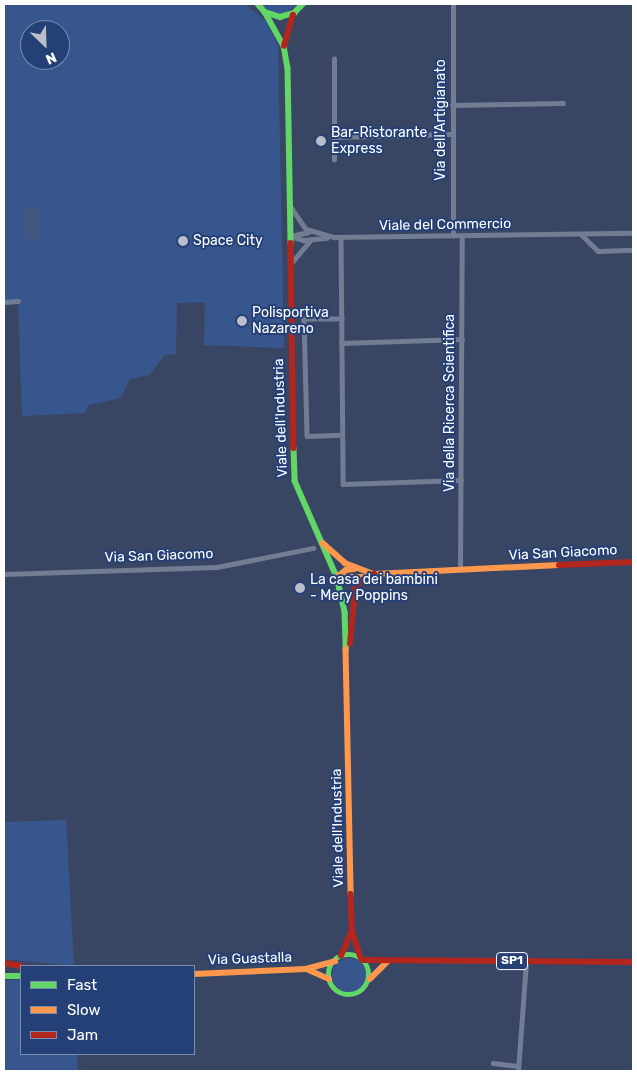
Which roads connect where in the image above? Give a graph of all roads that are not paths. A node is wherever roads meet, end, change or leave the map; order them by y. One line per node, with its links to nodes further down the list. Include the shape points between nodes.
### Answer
1 (258, 4): 4 (street, Viale dell'Industria)
2 (303, 4): 5 (street)
3 (453, 4): 9 (street, Via dell'Artigianato)
4 (265, 12): 5 (street, via 280,17); 6 (street, Viale dell'Industria)
5 (294, 13): 6 (street, Viale dell'Industria, via 288,22)
6 (284, 46): 13 (street, Viale dell'Industria, via 288,68)
7 (334, 60): 11 (street)
8 (564, 103): 9 (street)
9 (452, 105): 10 (street, Via dell'Artigianato)
10 (451, 134): 11 (street); 18 (street, Via dell'Artigianato)
11 (335, 137): 12 (street)
12 (334, 160)
13 (290, 198): 14 (street, via 295,216); 17 (street, Viale dell'Industria)
14 (310, 232): 17 (street); 21 (street, Viale del Commercio)
15 (633, 233): 16 (street, Viale del Commercio)
16 (581, 234): 19 (street, Viale del Commercio); 23 (street, via 598,251)
17 (290, 236): 22 (street); 24 (street, Viale dell'Industria)
18 (453, 236): 19 (street, Viale del Commercio); 20 (street, Viale del Commercio)
19 (462, 236): 28 (street, Via della Ricerca Scientifica)
20 (341, 237): 21 (street, Viale del Commercio); 27 (street)
21 (334, 238): 22 (street)
22 (311, 240): 24 (street, via 298,251)
23 (633, 250)
24 (291, 266): 32 (street, Viale dell'Industria, via 295,473 298,490)
25 (18, 301): 26 (street)
26 (4, 302)
27 (342, 319): 29 (street); 30 (street, via 304,319 307,436)
28 (462, 339): 29 (street); 31 (street, Via della Ricerca Scientifica)
29 (341, 344): 30 (street)
30 (342, 435): 31 (street, via 343,484)
31 (461, 480): 36 (street, Via della Ricerca Scientifica)
32 (319, 539): 35 (street, Via San Giacomo); 39 (street, Viale dell'Industria)
33 (313, 548): 37 (street, Via San Giacomo, via 217,567)
34 (633, 562): 36 (street, Via San Giacomo)
35 (356, 569): 38 (street, Via San Giacomo); 39 (street, via 346,570)
36 (460, 570): 38 (street, Via San Giacomo)
37 (4, 574)
38 (374, 574): 40 (street, Via San Giacomo)
39 (337, 577): 40 (street, Via San Giacomo, via 348,580); 41 (street, Viale dell'Industria, via 345,613)
40 (366, 577): 41 (street, via 354,593)
41 (348, 658): 42 (street, Viale dell'Industria)
42 (352, 930): 43 (street, Viale dell'Industria); 44 (street, Viale dell'Industria)
43 (341, 956): 44 (street); 46 (street)
44 (362, 959): 45 (street, SP1); 55 (street)
45 (391, 960): 47 (street, SP1); 55 (street, via 378,967)
46 (335, 961): 51 (street, Via Guastalla); 56 (street)
47 (526, 961): 48 (street, SP1); 58 (street)
48 (633, 962)
49 (6, 963): 50 (street); 53 (street)
50 (20, 966)
51 (306, 970): 52 (street, Via Guastalla); 56 (street, Via Guastalla)
52 (195, 974)
53 (7, 976): 54 (street)
54 (20, 976)
55 (370, 978): 56 (street, via 364,990 346,996 335,990)
56 (329, 979)
57 (493, 1063): 58 (street)
58 (518, 1068)

